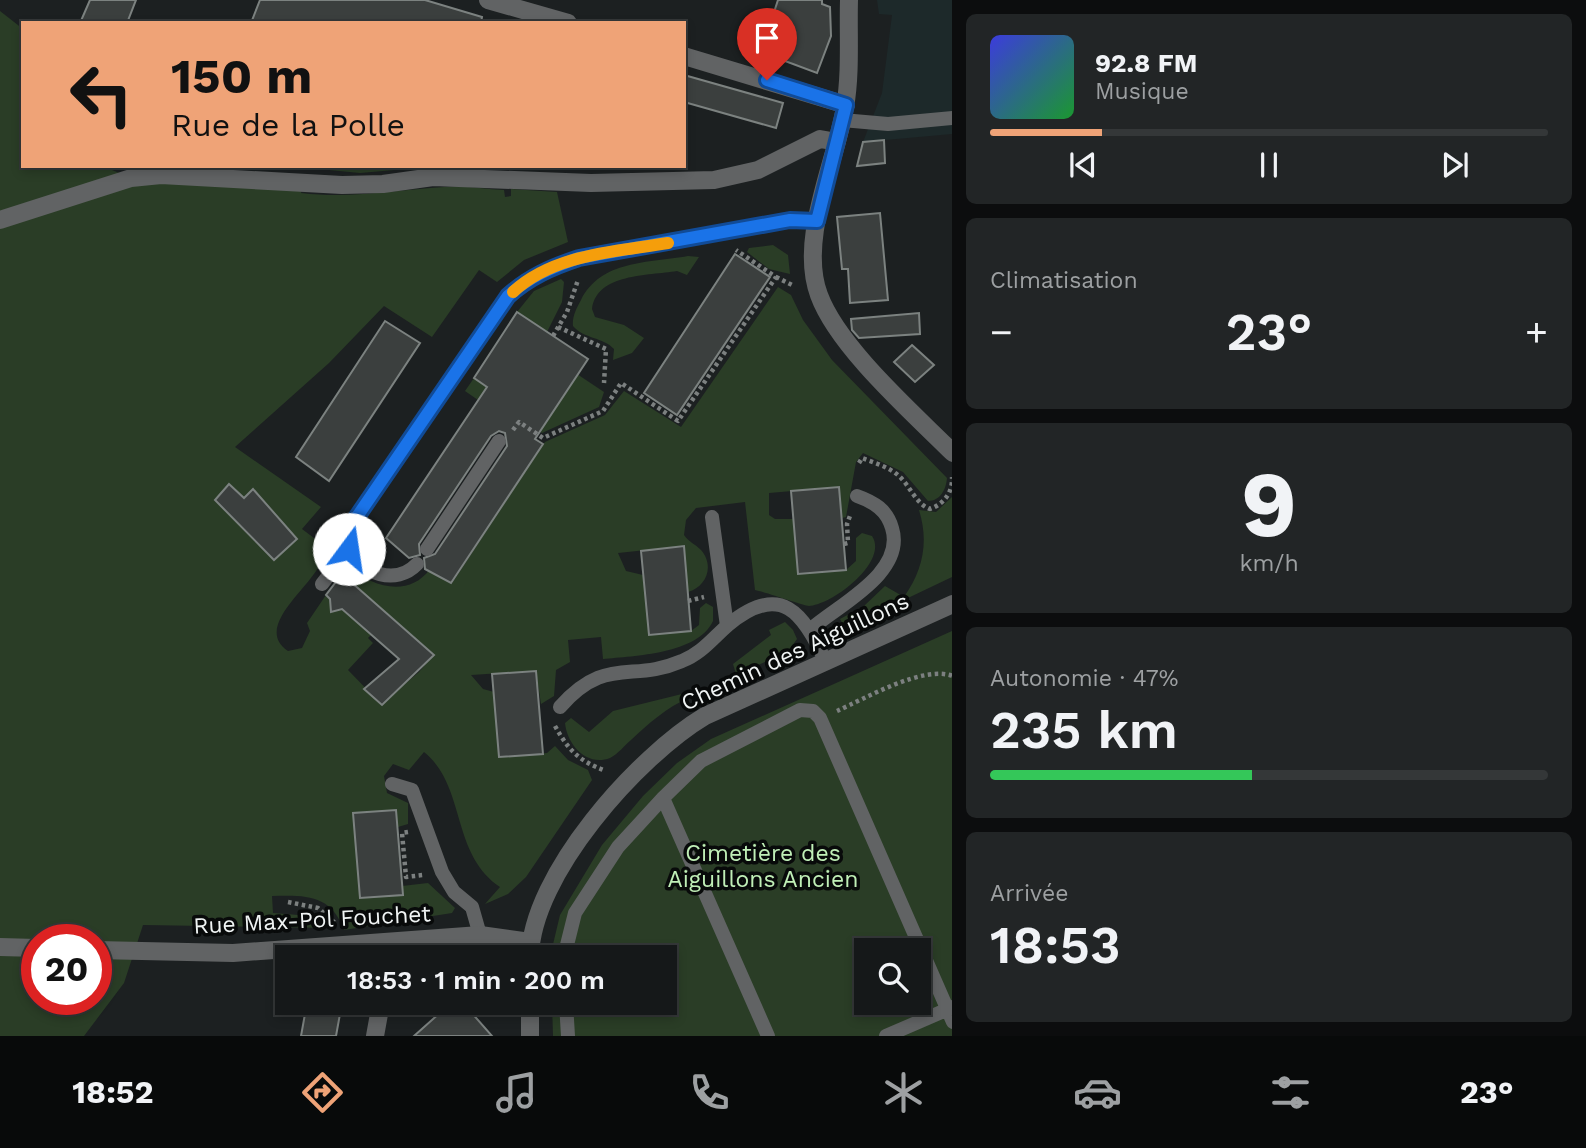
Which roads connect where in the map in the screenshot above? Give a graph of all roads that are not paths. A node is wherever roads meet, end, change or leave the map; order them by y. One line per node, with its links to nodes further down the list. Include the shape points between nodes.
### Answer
1 (488, 0): 3 (street)
2 (849, 0): 5 (street)
3 (561, 21)
4 (686, 57): 5 (street)
5 (844, 112): 6 (lane, via 888,124); 7 (street)
6 (952, 118)
7 (837, 142): 8 (street, via 820,139 741,176 687,181 591,183 433,177 342,185 161,175 131,178); 9 (street)
8 (0, 220)
9 (817, 221): 11 (street, via 814,278 828,314 888,387); 14 (lane, via 790,220 579,258 535,275 508,296 352,524)
10 (499, 441): 15 (lane)
11 (952, 452)
12 (857, 496): 20 (lane, via 887,516 894,535 892,553 865,588)
13 (712, 517): 19 (lane)
14 (349, 549): 16 (lane, via 360,564 377,574 405,573); 17 (lane)
15 (427, 549)
16 (417, 564)
17 (322, 584)
18 (952, 604): 21 (street, Chemin des Aiguillons)
19 (727, 626): 20 (lane, via 752,608 770,605 791,610); 22 (lane, via 682,661 604,675 577,689)
20 (811, 629): 21 (lane)
21 (826, 663): 28 (street, Chemin des Aiguillons, via 705,716 661,748 596,818 553,880)
22 (560, 707)
23 (392, 784): 25 (lane, via 412,790 442,872 454,892 472,907)
24 (663, 798): 29 (lane, via 618,847 575,913); 34 (lane, via 718,751 800,710 813,711); 41 (lane)
25 (480, 935): 26 (street, Rue Max-Pol Fouchet); 27 (street, Rue Max-Pol Fouchet)
26 (419, 945)
27 (513, 945)
28 (532, 945)
29 (567, 945)
30 (0, 947): 31 (street)
31 (21, 948)
32 (112, 950): 33 (street, Rue Max-Pol Fouchet)
33 (275, 952)
34 (951, 1013): 42 (lane)
35 (379, 1015): 38 (street)
36 (530, 1015): 39 (street)
37 (567, 1015): 40 (lane)
38 (375, 1036)
39 (530, 1036)
40 (568, 1036)
41 (768, 1036)
42 (886, 1036)

